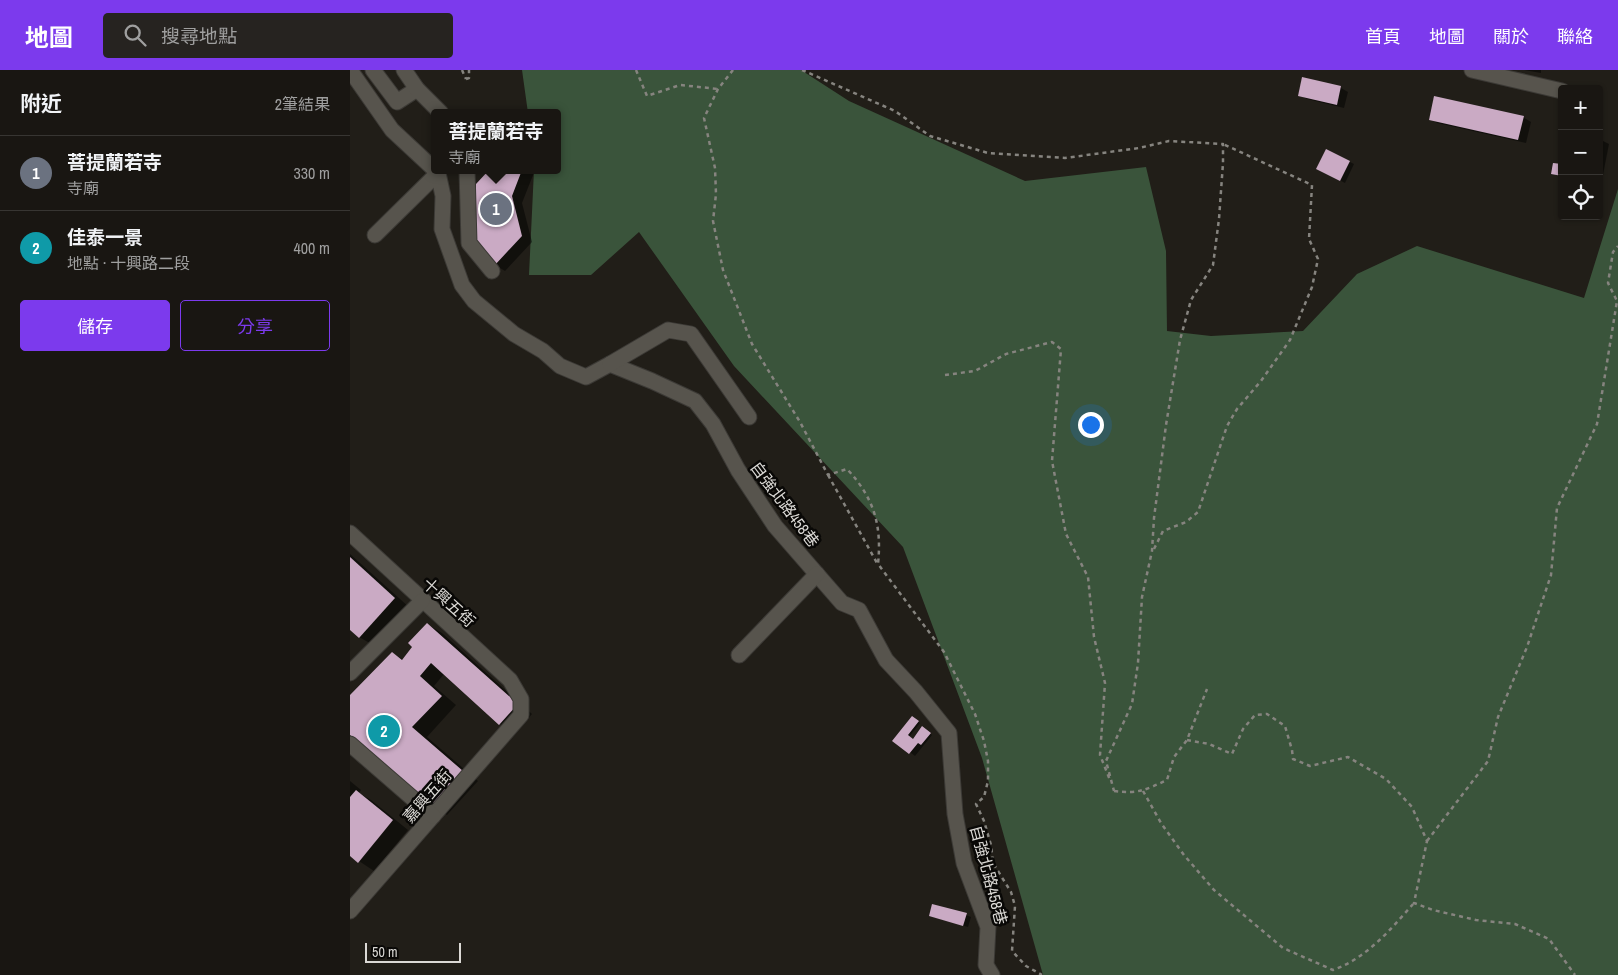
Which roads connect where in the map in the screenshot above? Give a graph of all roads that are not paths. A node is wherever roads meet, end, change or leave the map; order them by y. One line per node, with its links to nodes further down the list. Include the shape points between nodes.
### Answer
1 (350, 70): 8 (street, via 392,130)
2 (373, 70): 5 (street, via 397,102)
3 (404, 70): 5 (street)
4 (1472, 70): 6 (street)
5 (418, 89): 7 (street)
6 (1558, 90)
7 (437, 109)
8 (431, 166)
9 (433, 174): 12 (street)
10 (437, 174): 14 (street, via 443,196 442,229 462,285 474,301 560,366 586,378)
11 (467, 174): 13 (street, via 469,243)
12 (375, 235)
13 (492, 271)
14 (610, 364): 15 (street, via 668,330 691,334); 17 (street, 自強北路458巷, via 694,401 713,424 738,470 775,526)
15 (749, 417)
16 (350, 533): 18 (street, 十興五街)
17 (818, 574): 19 (street); 25 (street, 自強北路458巷, via 842,603 859,610 886,660 949,733 955,814 964,864 988,927 986,965)
18 (422, 601): 20 (street); 21 (street, 十興五街, via 510,680)
19 (739, 655)
20 (350, 673)
21 (521, 699): 23 (street, 嘉興五街, via 521,715)
22 (350, 744): 23 (street)
23 (433, 816): 24 (street, 嘉興五街)
24 (350, 911)
25 (992, 975)

